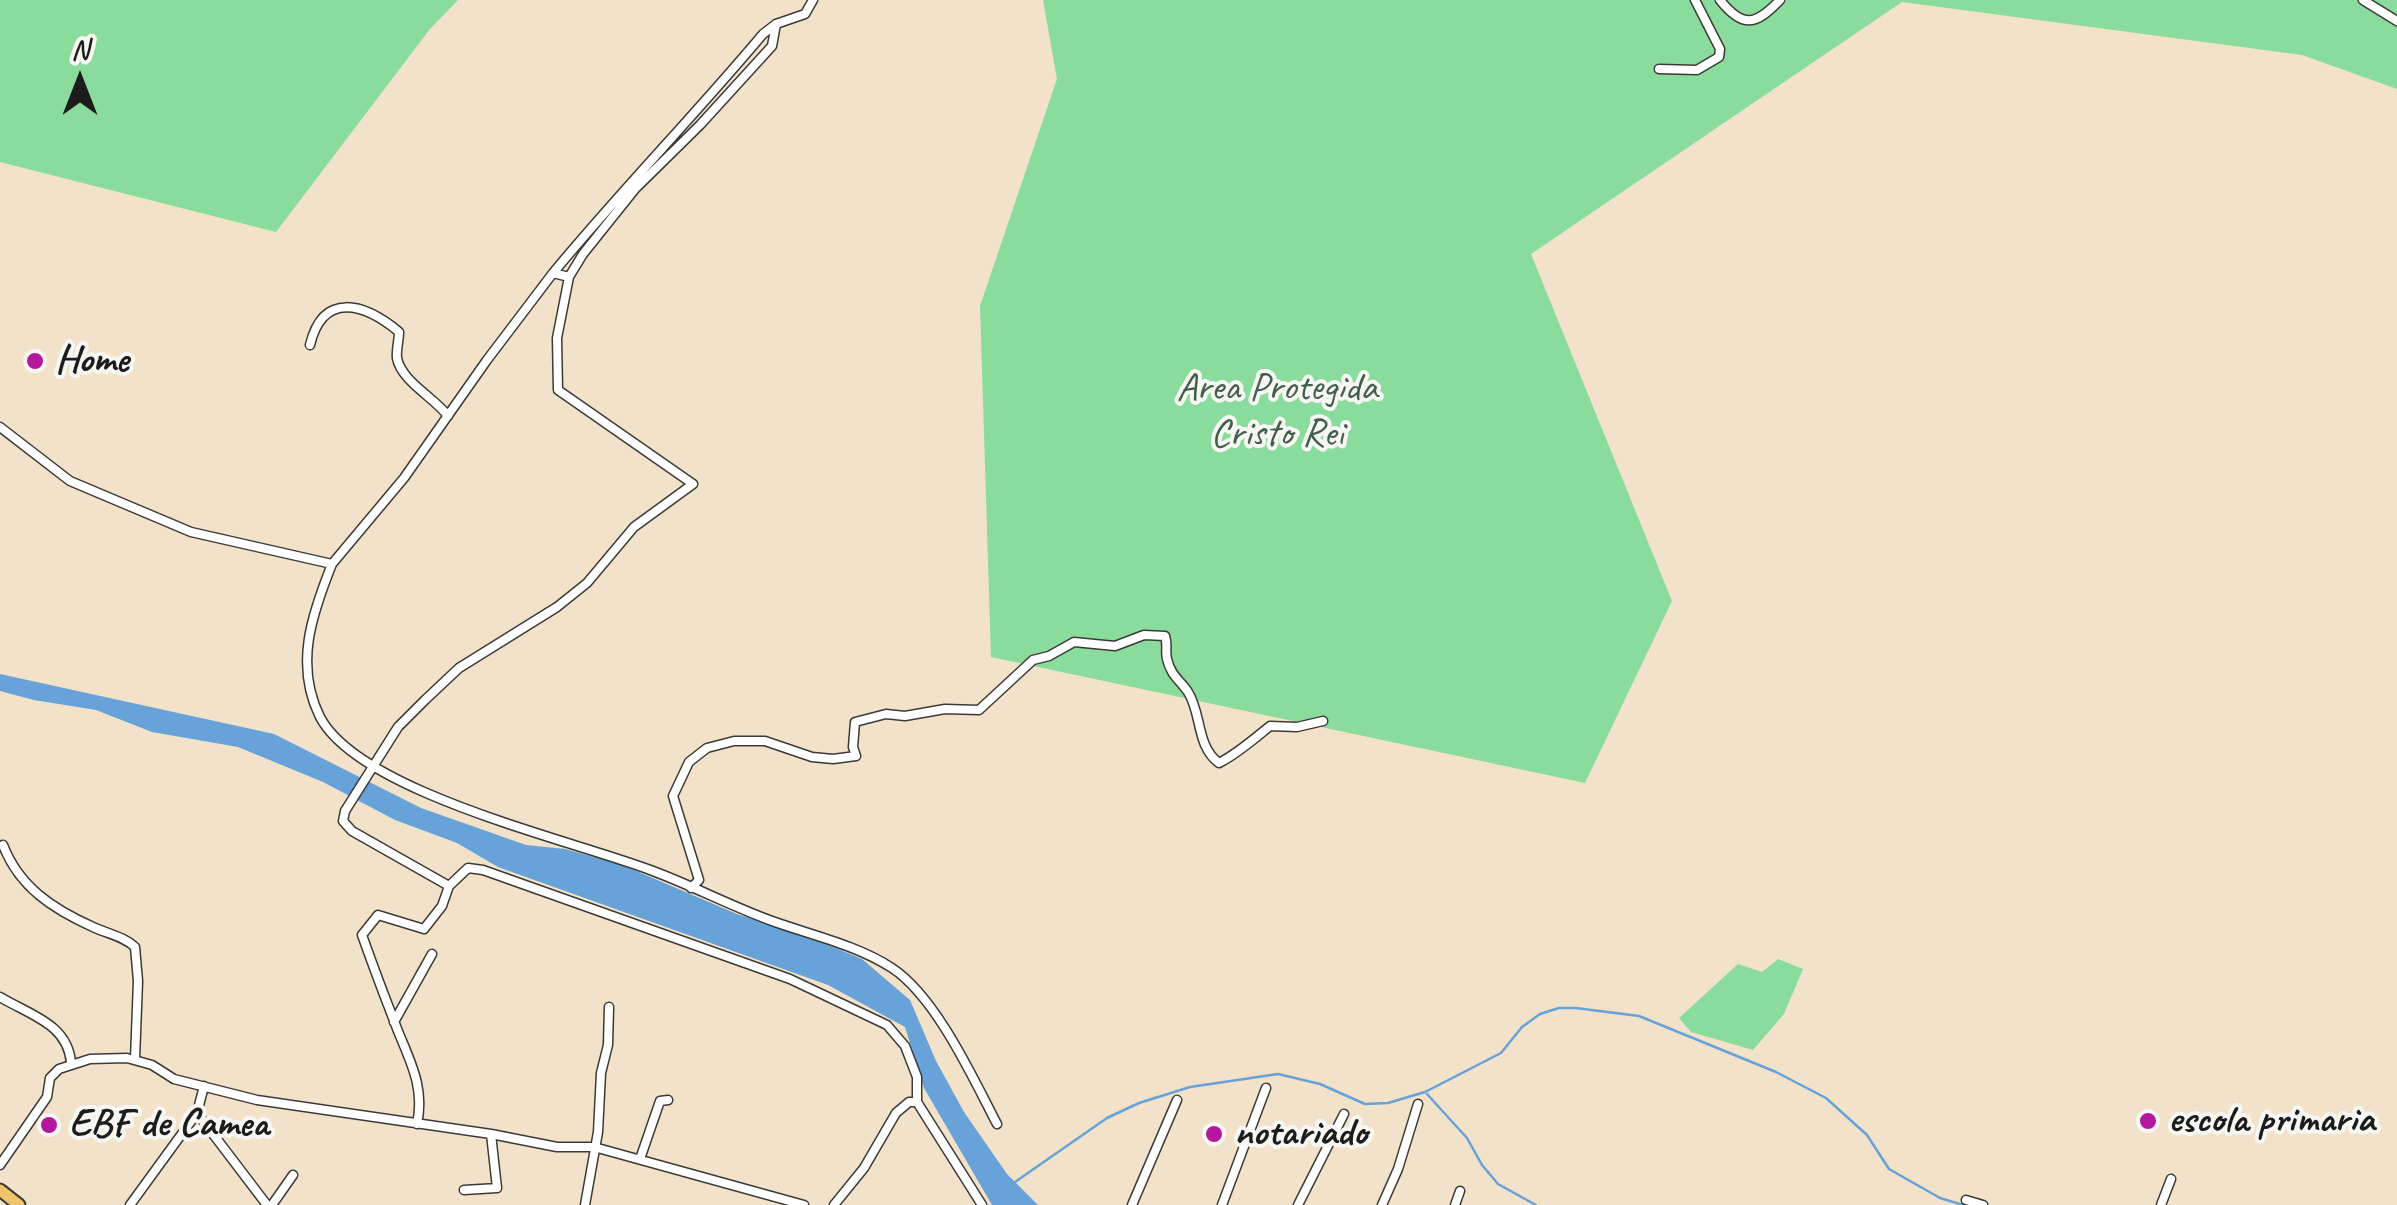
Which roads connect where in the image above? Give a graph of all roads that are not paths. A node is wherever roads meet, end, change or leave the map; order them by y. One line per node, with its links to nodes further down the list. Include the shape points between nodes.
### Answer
1 (813, 0): 7 (street, via 804,14)
2 (1695, 0): 8 (street, via 1719,58 1696,70)
3 (1720, 0): 4 (street, via 1748,21)
4 (1780, 0)
5 (2363, 0): 6 (street)
6 (2397, 21)
7 (776, 24): 9 (street); 10 (street, via 772,46 635,189)
8 (1659, 69)
9 (554, 273): 10 (street); 12 (street)
10 (569, 277): 16 (street, via 557,338 558,390 693,484 634,527 598,572 558,606 459,668 398,727)
11 (310, 345): 12 (street, via 321,316 333,308 359,310 390,325 399,332 396,357 402,369)
12 (448, 416): 14 (street)
13 (0, 427): 14 (street, via 70,481 190,532)
14 (332, 564): 16 (street, via 306,640 310,691 322,720)
15 (1323, 721): 19 (street, via 1270,726 1219,763 1204,742 1187,690 1176,681 1165,636 1144,635 1115,646 1074,642 1033,660 979,710 886,714 856,722 856,756 812,757 765,741 707,748 689,762 673,796 699,880)
16 (369, 772): 18 (street, via 345,811 346,827); 19 (street)
17 (3, 846): 24 (street, via 29,888 135,947)
18 (449, 886): 23 (street, via 424,930 378,914 362,935); 30 (street, via 468,868 483,870 790,979 887,1025 918,1078)
19 (691, 888): 35 (street, via 891,967 954,1044)
20 (432, 954): 23 (street)
21 (0, 997): 25 (street, via 64,1034)
22 (609, 1007): 37 (street)
23 (394, 1022): 34 (street, via 414,1062)
24 (135, 1059): 25 (street); 26 (street)
25 (71, 1063): 39 (street, via 50,1078 47,1096)
26 (204, 1086): 32 (street); 34 (street)
27 (1266, 1088): 54 (street)
28 (668, 1100): 38 (street, via 660,1101)
29 (1177, 1100): 53 (street)
30 (917, 1102): 51 (street, via 896,1112); 52 (street)
31 (1418, 1104): 56 (street)
32 (197, 1112): 47 (street); 48 (street)
33 (1344, 1114): 55 (street)
34 (417, 1124): 36 (street)
35 (998, 1124)
36 (492, 1134): 37 (street); 43 (street, via 498,1188)
37 (594, 1148): 38 (street); 49 (street)
38 (640, 1158): 50 (street)
39 (0, 1166)
40 (292, 1175): 48 (street)
41 (2170, 1178): 59 (street)
42 (0, 1190): 46 (main road)
43 (464, 1190)
44 (1460, 1191): 57 (street)
45 (1966, 1200): 58 (street)
46 (19, 1205)
47 (130, 1205)
48 (270, 1205)
49 (585, 1205)
50 (804, 1205)
51 (834, 1205)
52 (982, 1205)
53 (1132, 1205)
54 (1222, 1205)
55 (1298, 1205)
56 (1382, 1205)
57 (1455, 1205)
58 (1983, 1205)
59 (2161, 1205)

